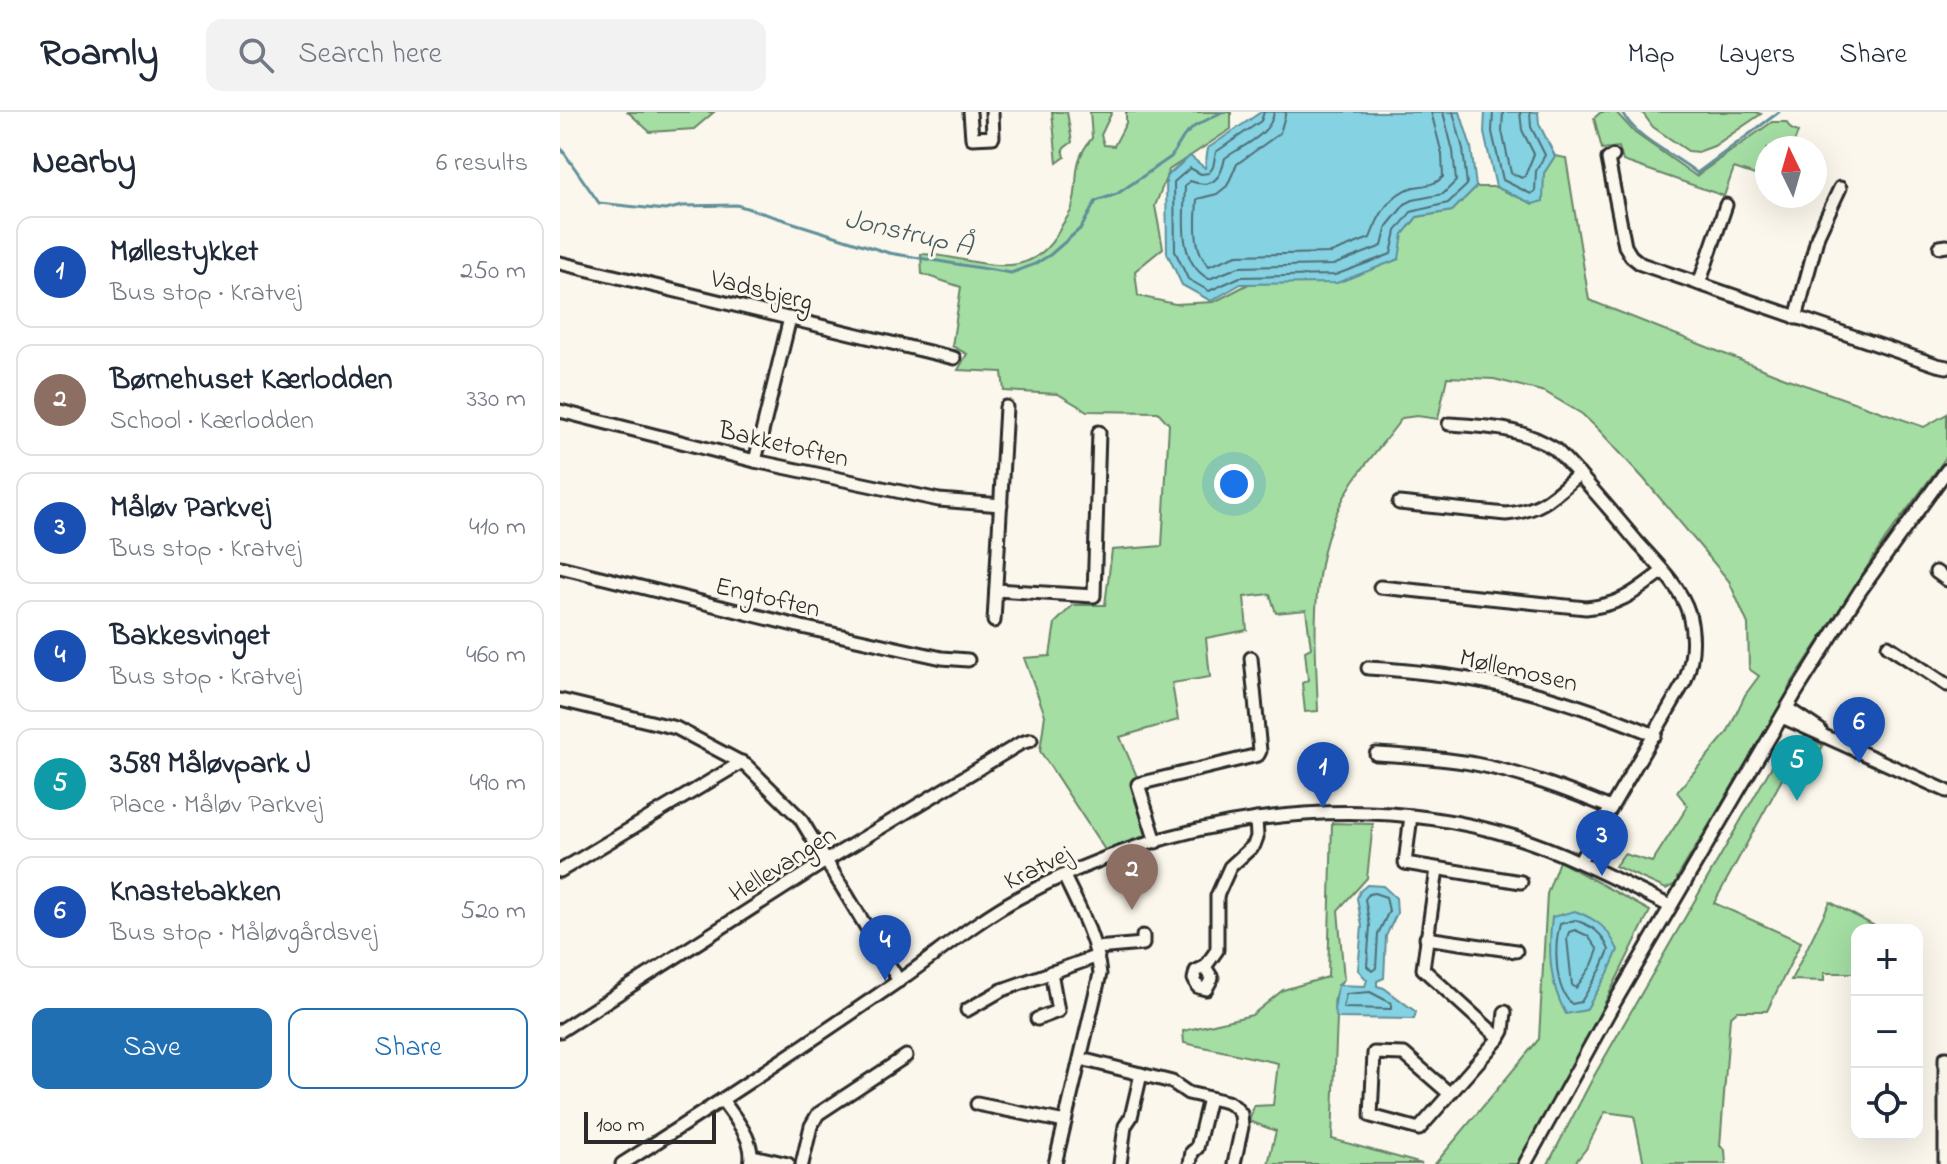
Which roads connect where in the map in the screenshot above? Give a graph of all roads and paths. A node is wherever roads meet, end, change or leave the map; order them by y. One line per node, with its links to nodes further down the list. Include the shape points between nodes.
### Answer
1 (970, 112): 2 (street, via 972,138 993,137)
2 (992, 112)
3 (1613, 156): 7 (street, via 1608,159 1631,256)
4 (1840, 188): 9 (street, via 1818,235)
5 (1726, 205): 7 (street)
6 (560, 263): 8 (street, Vadsbjerg)
7 (1699, 284): 9 (street)
8 (790, 318): 10 (street, Vadsbjerg); 16 (street)
9 (1796, 318): 11 (street)
10 (954, 358)
11 (1947, 367)
12 (1006, 407): 20 (street)
13 (560, 411): 16 (street, Bakketoften)
14 (1449, 424): 18 (street, via 1514,429 1536,437)
15 (1099, 432): 26 (street, via 1094,596)
16 (755, 461): 20 (street, Bakketoften, via 939,500)
17 (1947, 470): 34 (street, via 1860,591)
18 (1579, 474): 19 (street, via 1550,500 1523,513); 22 (street)
19 (1399, 503)
20 (1001, 505): 26 (street)
21 (560, 567): 30 (street, Engtoften, via 812,629)
22 (1663, 571): 25 (street, via 1626,599 1586,608); 35 (street, via 1689,613 1692,660)
23 (1936, 572): 24 (street)
24 (1947, 580)
25 (1380, 587)
26 (996, 590): 27 (street)
27 (994, 621)
28 (1888, 646): 32 (street)
29 (1251, 658): 43 (street, via 1259,753 1138,784)
30 (968, 660)
31 (1368, 668): 35 (street, Møllemosen, via 1430,672 1534,692)
32 (1947, 685)
33 (560, 700): 38 (street, via 676,728)
34 (1784, 713): 39 (street); 50 (street)
35 (1655, 735): 40 (street)
36 (1031, 740): 44 (street, Hellevangen)
37 (1376, 754): 40 (street, via 1477,764)
38 (742, 762): 44 (street, via 800,818); 47 (street)
39 (1947, 791)
40 (1611, 808): 45 (street)
41 (1411, 816): 42 (street, Kratvej, via 1349,812); 45 (street, Kratvej, via 1486,829); 46 (street, via 1405,863)
42 (1256, 819): 43 (street, Kratvej); 55 (street, via 1254,845 1230,867 1217,896 1217,950)
43 (1156, 842): 48 (street, Kratvej)
44 (827, 860): 57 (street); 61 (street, Hellevangen)
45 (1580, 861): 50 (street, Kratvej)
46 (1437, 869): 49 (street); 52 (street)
47 (560, 871)
48 (1064, 876): 54 (street); 57 (street, Kratvej, via 1008,904)
49 (1521, 882)
50 (1670, 906): 81 (street)
51 (1143, 936): 54 (street, via 1143,944)
52 (1426, 938): 53 (street); 62 (street, via 1423,969)
53 (1516, 951)
54 (1097, 952): 56 (street); 65 (street, via 1100,974)
55 (1205, 967)
56 (1051, 972): 58 (street); 60 (street, via 1058,1011)
57 (899, 981): 70 (street, Kratvej)
58 (967, 1010)
59 (1505, 1012): 62 (street)
60 (1037, 1019)
61 (560, 1031)
62 (1499, 1038): 68 (street)
63 (906, 1056): 76 (street, via 818,1114)
64 (1947, 1058): 66 (street)
65 (1081, 1059): 67 (street); 72 (street)
66 (1946, 1073): 82 (street)
67 (1141, 1074): 69 (street); 78 (street)
68 (1450, 1094): 68 (street, via 1404,1054 1374,1053 1371,1116 1419,1129)
69 (1209, 1098): 79 (street); 80 (street, via 1227,1102 1241,1114)
70 (723, 1101): 73 (street, via 750,1143); 74 (street, Kratvej)
71 (977, 1104): 72 (street)
72 (1065, 1122): 77 (street)
73 (752, 1160): 75 (street)
74 (622, 1164)
75 (788, 1164)
76 (802, 1164)
77 (1055, 1164)
78 (1120, 1164)
79 (1190, 1164)
80 (1234, 1164)
81 (1525, 1164)
82 (1945, 1164)

